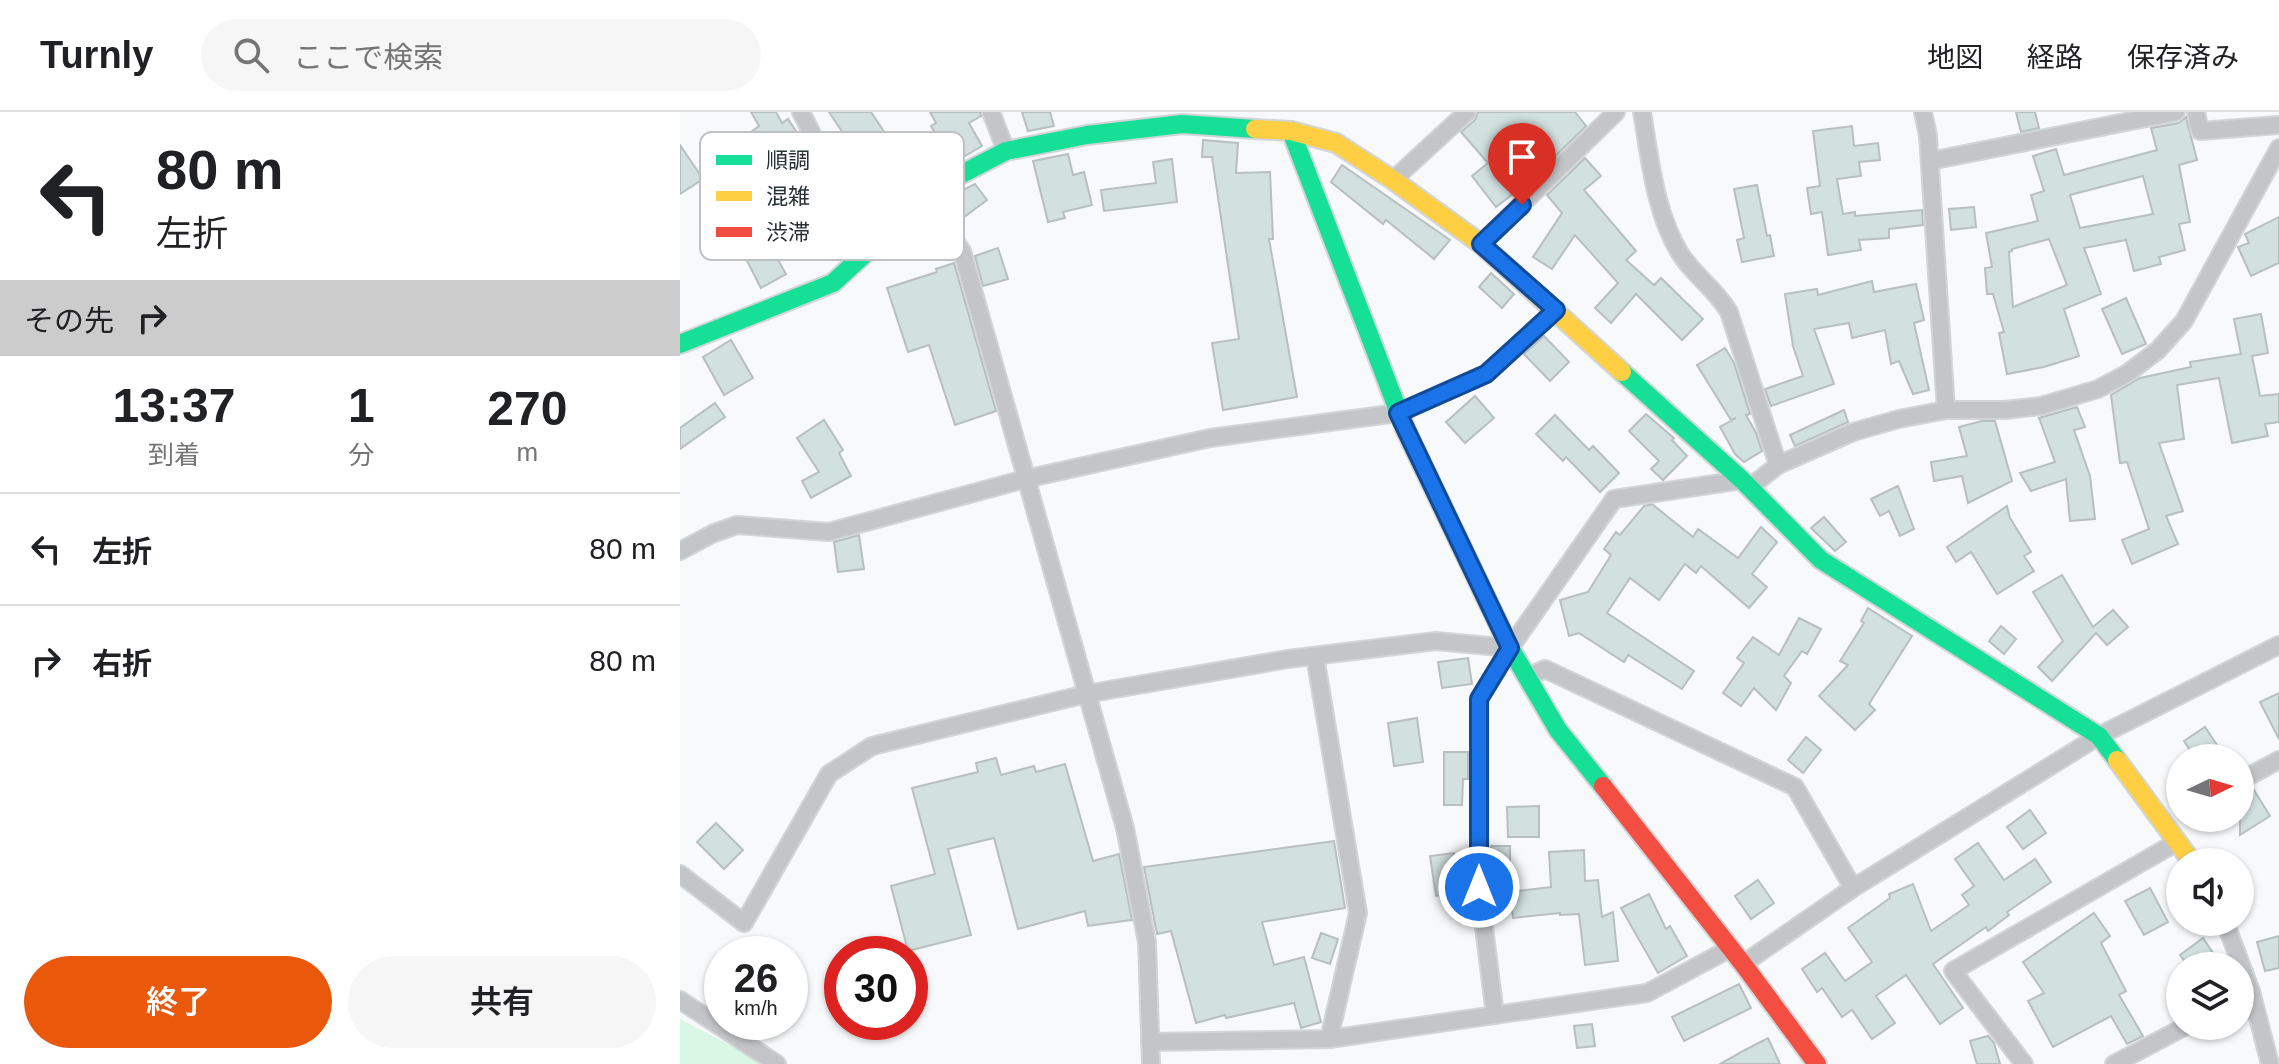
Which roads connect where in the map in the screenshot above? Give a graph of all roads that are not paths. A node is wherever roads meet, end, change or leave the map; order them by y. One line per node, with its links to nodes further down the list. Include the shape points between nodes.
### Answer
1 (801, 112): 12 (street)
2 (991, 112): 14 (street)
3 (1284, 112): 11 (street)
4 (1467, 112): 17 (street)
5 (1616, 112): 18 (street)
6 (1642, 112): 25 (street, via 1653,180 1666,220 1680,253 1729,312)
7 (1923, 112): 15 (street)
8 (2176, 112): 15 (street)
9 (2196, 112): 10 (street, via 2200,131)
10 (2279, 125)
11 (1291, 131): 14 (street, via 1182,124); 17 (street, via 1336,143); 24 (street)
12 (811, 132)
13 (2279, 148): 23 (street, via 2184,321 2158,350 2098,389 2066,399 2005,410)
14 (1006, 151): 16 (street)
15 (1930, 161): 23 (street)
16 (964, 173)
17 (1393, 180): 18 (street)
18 (1481, 244): 21 (street)
19 (964, 258): 26 (street)
20 (858, 260): 22 (street, via 833,283)
21 (1556, 310): 24 (street, via 1486,374); 27 (street)
22 (680, 344)
23 (1946, 410): 25 (street, via 1853,432)
24 (1398, 413): 26 (street, via 1210,438); 30 (street)
25 (1778, 465): 27 (street)
26 (1025, 479): 28 (street, via 829,532 737,525); 33 (street)
27 (1746, 484): 30 (street, via 1614,499); 34 (street, via 1821,560)
28 (680, 551)
29 (2279, 645): 34 (street)
30 (1510, 648): 31 (street, via 1436,641); 32 (street); 46 (street, via 1479,699 1479,887)
31 (1315, 656): 33 (street); 49 (street, via 1358,913)
32 (1527, 677): 42 (street, via 1545,669 1795,787); 43 (street, via 1558,730)
33 (1086, 694): 41 (street, via 872,746 829,774 744,923); 50 (street, via 1125,828 1147,942)
34 (2099, 736): 38 (street); 42 (street)
35 (2279, 760): 36 (street)
36 (2254, 773)
37 (2166, 821): 38 (street)
38 (2163, 823): 39 (street)
39 (2177, 842): 40 (street); 54 (street, via 1953,971)
40 (2182, 848)
41 (680, 874)
42 (1853, 888): 44 (street)
43 (1731, 948): 44 (street); 46 (street, via 1647,993)
44 (1743, 964): 53 (street)
45 (680, 1000): 51 (street)
46 (1495, 1015): 49 (street)
47 (2254, 1019): 56 (street)
48 (2166, 1037): 55 (street)
49 (1329, 1039): 50 (street)
50 (1150, 1042): 52 (street)
51 (777, 1064)
52 (1151, 1064)
53 (1817, 1064)
54 (2024, 1064)
55 (2114, 1064)
56 (2270, 1064)

